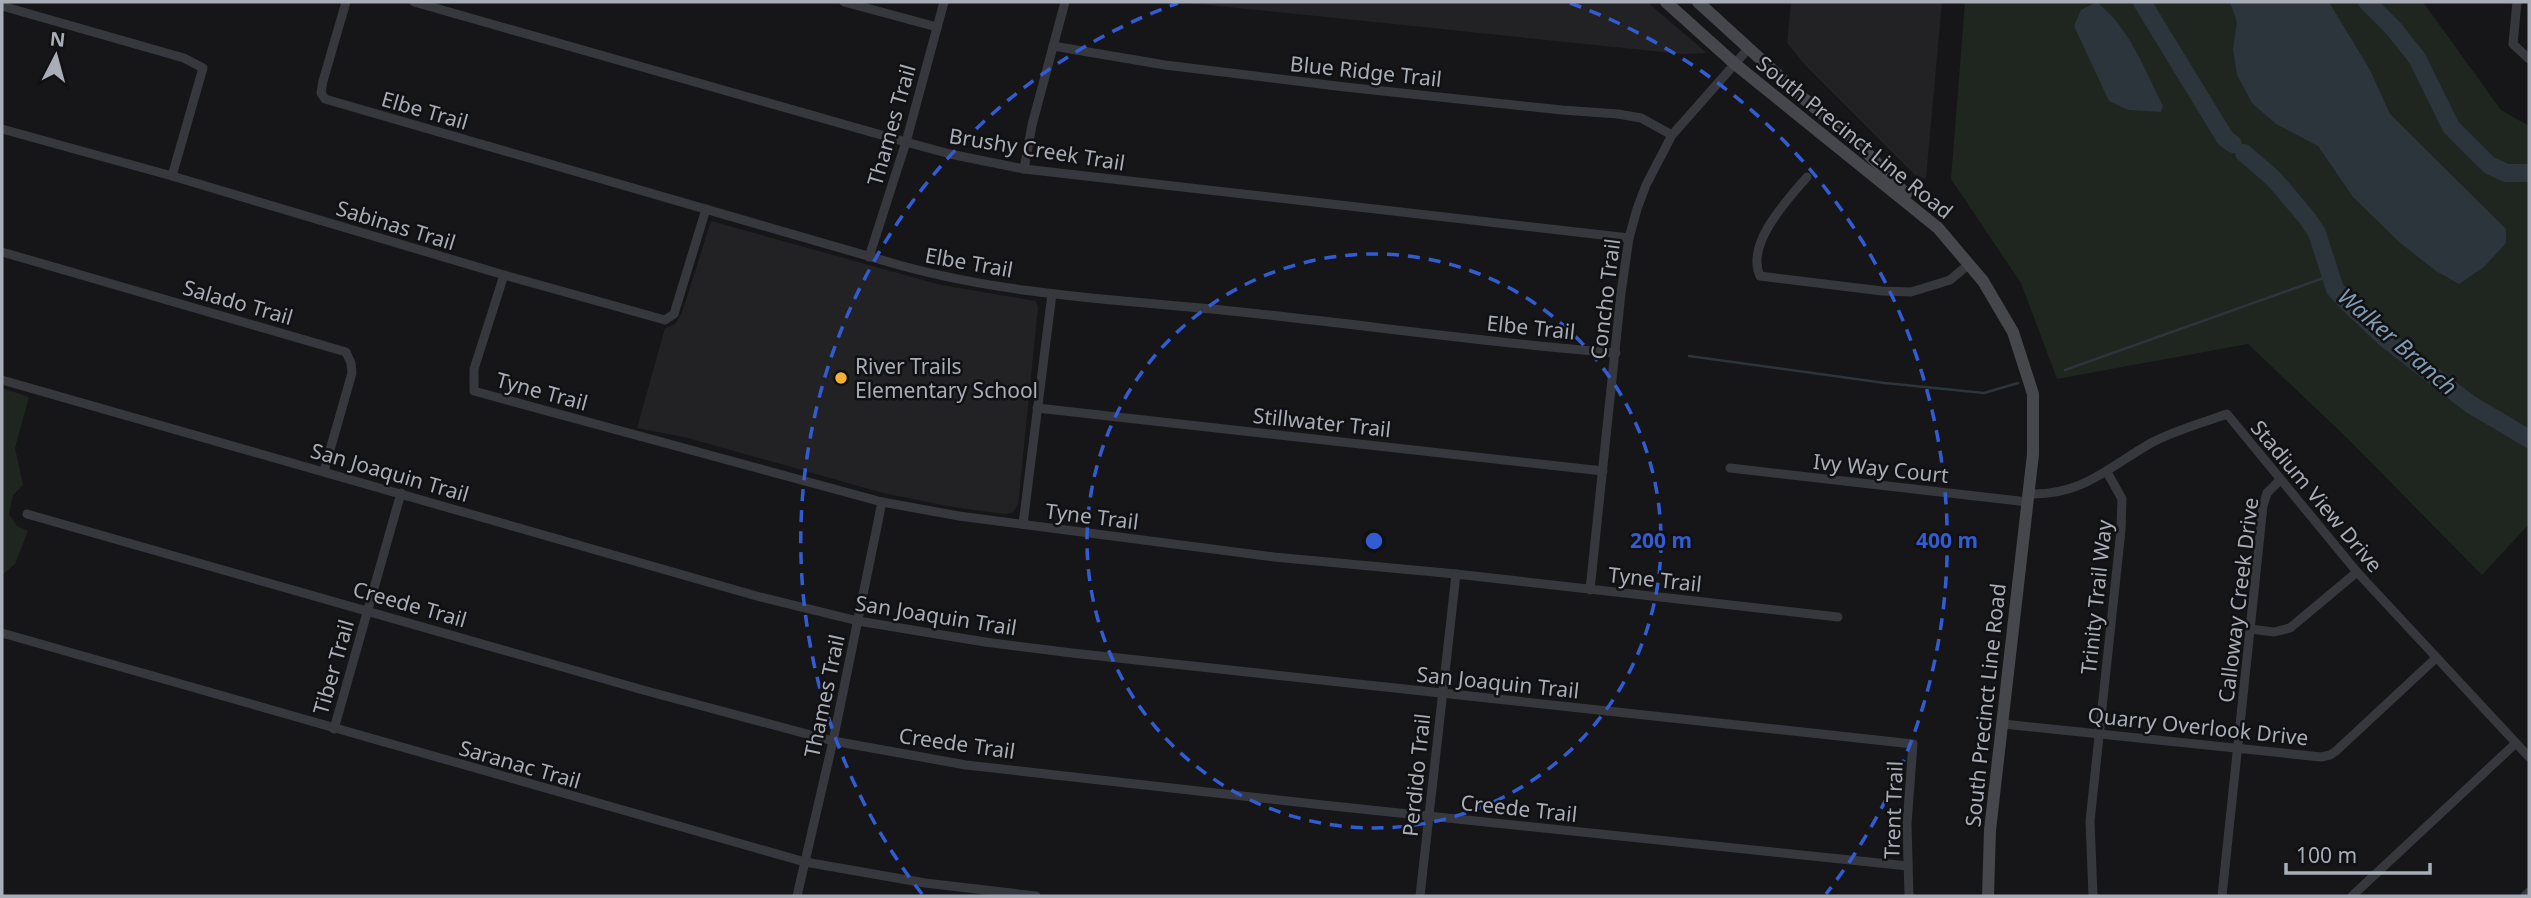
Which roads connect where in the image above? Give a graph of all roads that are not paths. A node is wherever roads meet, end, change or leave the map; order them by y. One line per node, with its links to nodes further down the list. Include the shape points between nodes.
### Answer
1 (346, 2): 21 (street, Elbe Trail, via 321,93 325,99)
2 (414, 2): 17 (street, Brushy Creek Trail)
3 (844, 2): 10 (street)
4 (944, 2): 10 (street, Thames Trail)
5 (1065, 2): 11 (street)
6 (1666, 2): 14 (main road, South Precinct Line Road)
7 (1698, 2): 12 (main road)
8 (2517, 2): 13 (street, via 2513,44)
9 (2, 6): 19 (street, via 184,58 203,68)
10 (937, 27): 17 (street, Thames Trail)
11 (1053, 46): 16 (street, Blue Ridge Trail, via 1331,85 1618,114 1641,118); 18 (street)
12 (1748, 48): 14 (street, Concho Trail); 22 (main road, via 1856,141)
13 (2529, 59)
14 (1735, 64): 16 (street, Concho Trail); 22 (main road, South Precinct Line Road)
15 (2, 129): 19 (street, Sabinas Trail)
16 (1672, 135): 23 (street, Concho Trail, via 1646,185)
17 (906, 142): 18 (street, Brushy Creek Trail); 25 (street, Thames Trail)
18 (1024, 169): 23 (street, Brushy Creek Trail)
19 (172, 176): 27 (street, Sabinas Trail)
20 (1807, 177): 26 (street, via 1766,232 1757,254 1760,276 1911,292 1950,280)
21 (706, 209): 25 (street, Elbe Trail); 27 (street, Sabinas Trail, via 674,314 665,320)
22 (1938, 228): 26 (main road, South Precinct Line Road)
23 (1629, 238): 29 (street, Concho Trail)
24 (2, 252): 33 (street, Salado Trail, via 346,352 352,373)
25 (869, 257): 28 (street, Elbe Trail)
26 (1968, 265): 38 (main road, South Precinct Line Road, via 2009,323 2033,394)
27 (504, 275): 39 (street, Tyne Trail, via 474,369 474,391)
28 (1052, 294): 29 (street, Elbe Trail); 31 (street)
29 (1616, 353): 34 (street, Concho Trail)
30 (2, 380): 33 (street, San Joaquin Trail)
31 (1037, 408): 34 (street, Stillwater Trail); 41 (street)
32 (1730, 468): 38 (street, Ivy Way Court)
33 (324, 471): 37 (street, San Joaquin Trail)
34 (1603, 471): 44 (street, Concho Trail)
35 (2107, 472): 36 (street, Stadium View Drive, via 2151,443 2227,414); 38 (street, Stadium View Drive, via 2074,489); 54 (street, Trinity Trail Way, via 2122,499 2122,520)
36 (2280, 480): 42 (street, Stadium View Drive); 48 (street, Calloway Creek Drive, via 2267,493 2263,506)
37 (401, 493): 45 (street, Tiber Trail); 47 (street, San Joaquin Trail)
38 (2029, 498): 52 (main road, South Precinct Line Road)
39 (882, 502): 41 (street, Tyne Trail); 47 (street, Thames Trail)
40 (27, 514): 45 (street, Creede Trail)
41 (1023, 524): 43 (street, Tyne Trail, via 1274,557)
42 (2357, 572): 48 (street, via 2290,628 2274,632); 50 (street, Stadium View Drive)
43 (1455, 574): 44 (street, Tyne Trail); 51 (street, Perdido Trail)
44 (1590, 590): 46 (street, Tyne Trail)
45 (367, 610): 53 (street, Tiber Trail); 55 (street, Creede Trail)
46 (1838, 617)
47 (858, 621): 51 (street, San Joaquin Trail, via 1060,652); 55 (street, Thames Trail)
48 (2250, 629): 58 (street, Calloway Creek Drive)
49 (2, 634): 53 (street, Saranac Trail)
50 (2436, 658): 57 (street, Stadium View Drive); 58 (street, Quarry Overlook Drive, via 2330,755)
51 (1442, 694): 56 (street, San Joaquin Trail); 60 (street, Perdido Trail)
52 (2003, 723): 54 (street, Quarry Overlook Drive); 68 (main road, South Precinct Line Road, via 1990,830)
53 (334, 729): 61 (street, Saranac Trail)
54 (2099, 733): 58 (street, Quarry Overlook Drive); 69 (street, Trinity Trail Way, via 2090,821)
55 (832, 741): 60 (street, Creede Trail, via 967,765); 61 (street, Thames Trail)
56 (1893, 742): 62 (street, Trent Trail, via 1913,744)
57 (2516, 743): 59 (street, Stadium View Drive); 71 (street)
58 (2238, 748): 70 (street, Calloway Creek Drive)
59 (2529, 757)
60 (1429, 816): 62 (street, Creede Trail); 66 (street, Perdido Trail)
61 (805, 862): 64 (street, Thames Trail); 65 (street, Saranac Trail)
62 (1908, 866): 67 (street, Trent Trail)
63 (2529, 892): 72 (street)
64 (797, 896)
65 (1036, 896)
66 (1420, 896)
67 (1909, 896)
68 (1988, 896)
69 (2093, 896)
70 (2222, 896)
71 (2351, 896)
72 (2525, 896)

